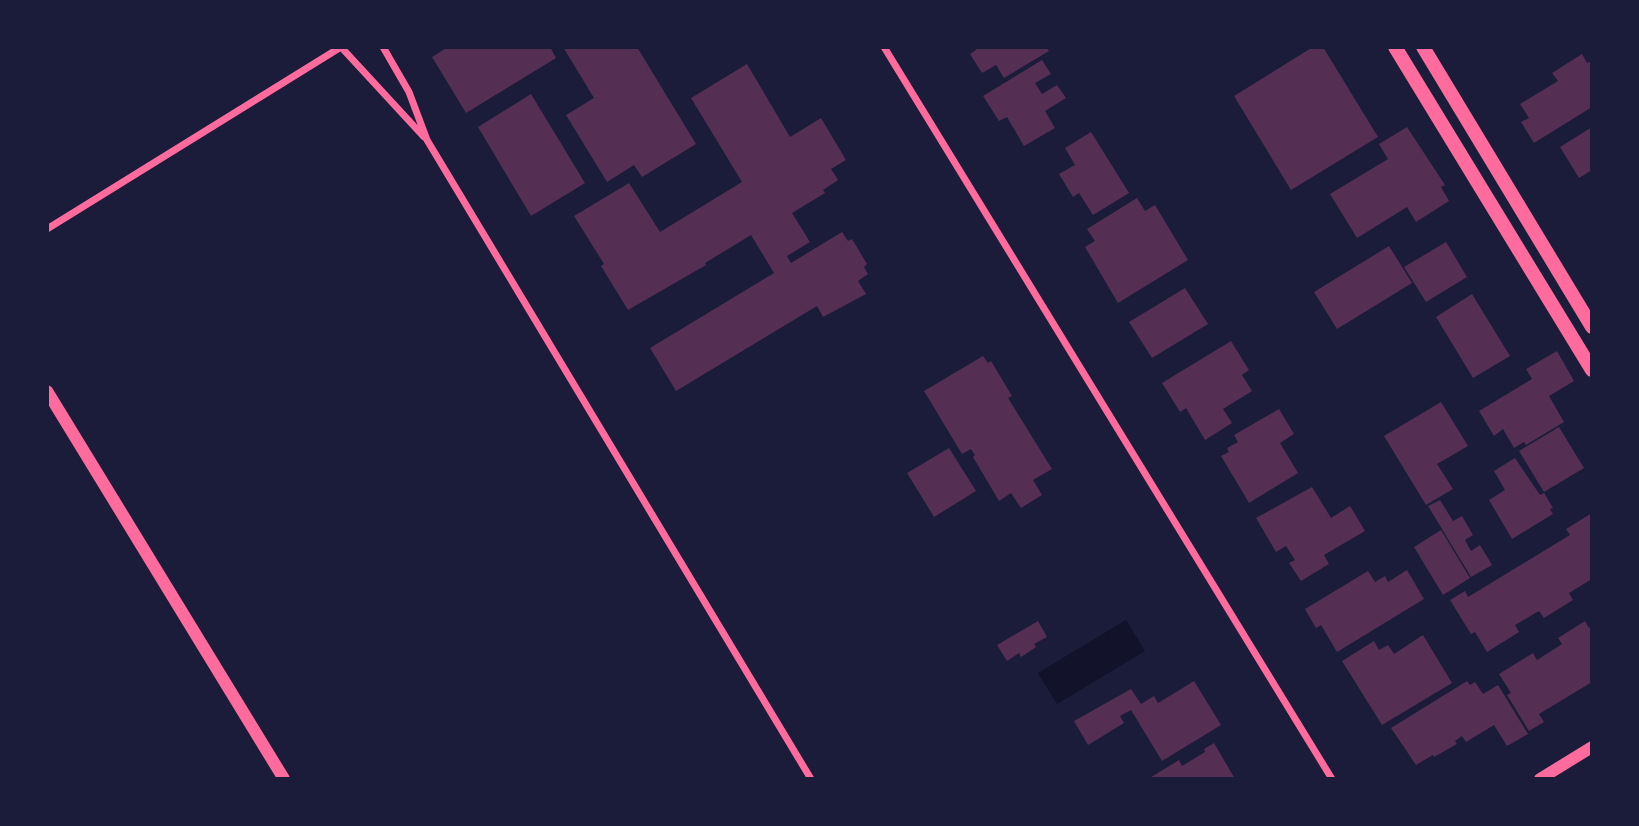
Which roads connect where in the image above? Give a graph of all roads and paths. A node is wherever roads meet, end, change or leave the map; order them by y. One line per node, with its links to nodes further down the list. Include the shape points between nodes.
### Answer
1 (341, 47): 6 (street); 7 (street)
2 (383, 47): 6 (street, via 409,92)
3 (884, 47): 14 (street)
4 (1395, 47): 9 (main road)
5 (1423, 47): 8 (main road)
6 (426, 140): 13 (street)
7 (49, 227)
8 (1592, 327)
9 (1592, 370)
10 (47, 391): 12 (street)
11 (1592, 747): 15 (street)
12 (284, 779)
13 (811, 779)
14 (1332, 779)
15 (1540, 779)

